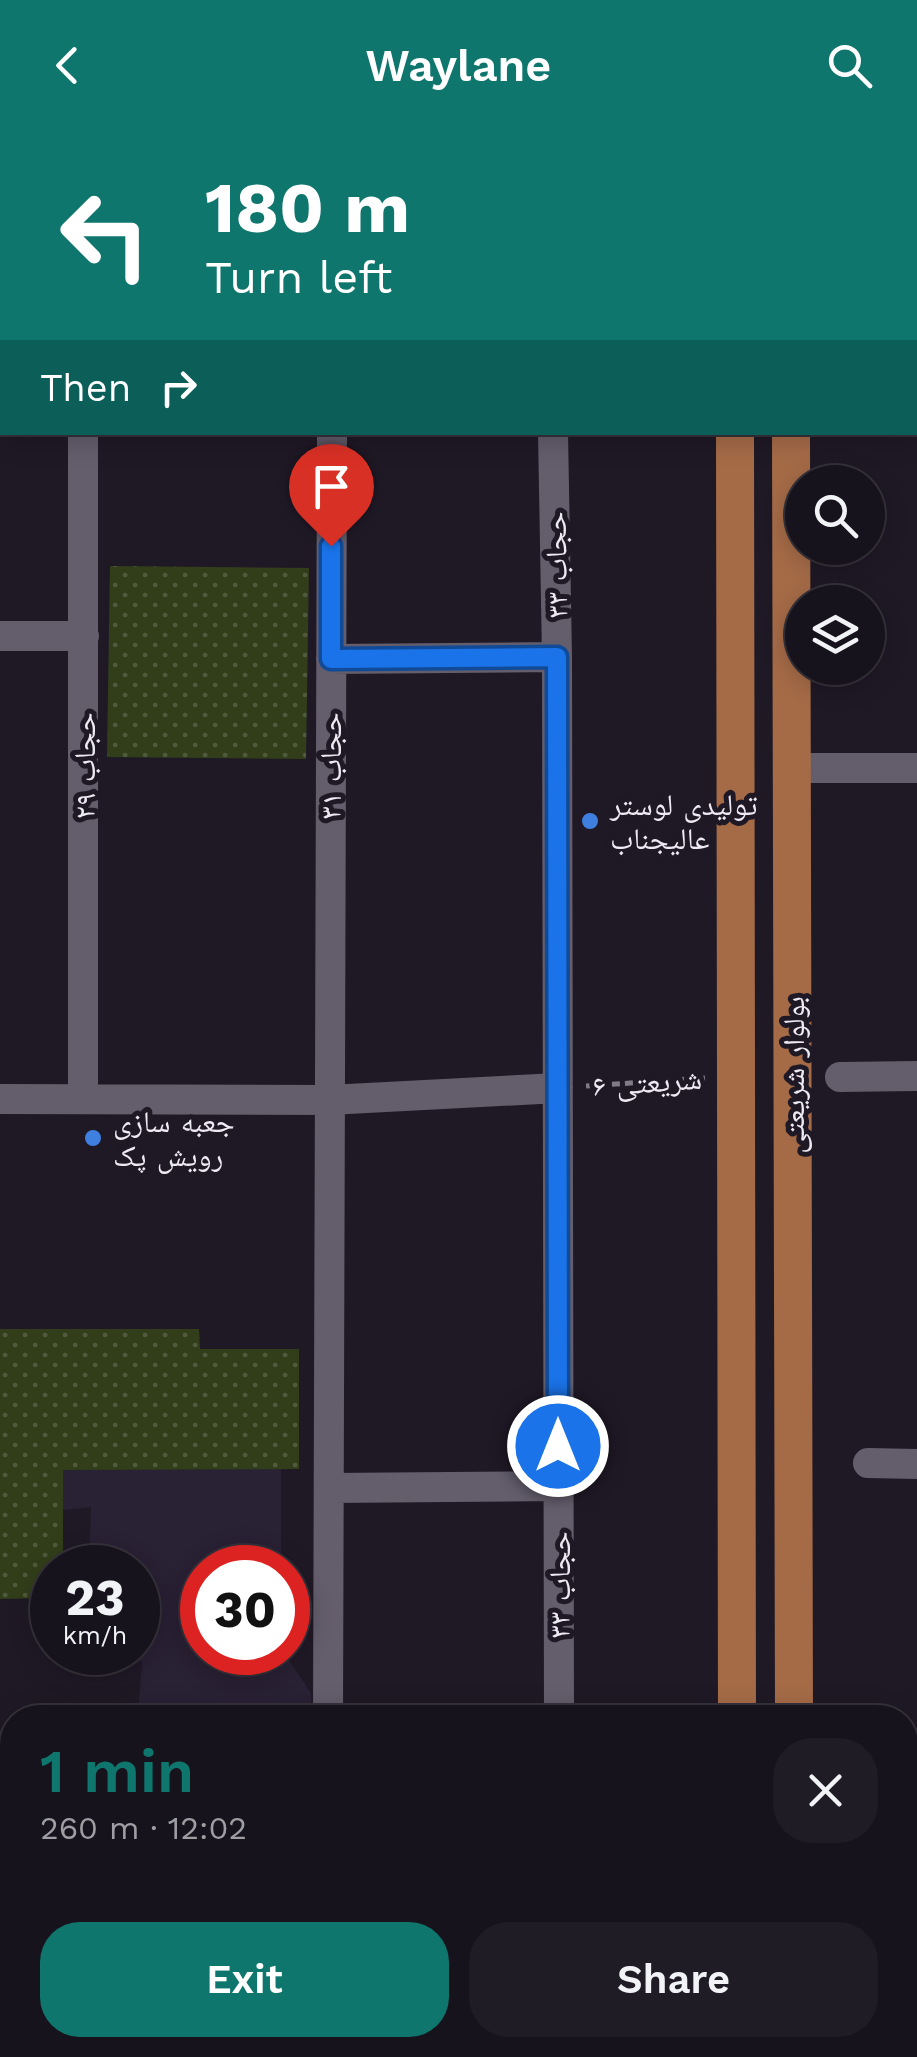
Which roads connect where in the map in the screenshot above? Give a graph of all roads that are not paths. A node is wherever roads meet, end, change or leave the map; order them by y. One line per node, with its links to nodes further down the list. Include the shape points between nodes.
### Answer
1 (83, 435): 7 (street, حجاب ۲۹)
2 (332, 435): 9 (street, حجاب ۳۱)
3 (553, 435): 8 (street, حجاب ۳۳)
4 (735, 435): 24 (main road, بولوار شریعتی)
5 (792, 435): 10 (main road, بولوار شریعتی)
6 (0, 636): 7 (street)
7 (84, 636): 16 (street, حجاب ۲۹)
8 (557, 657): 9 (street); 14 (street, حجاب ۳۳)
9 (331, 659): 17 (street, حجاب ۳۱)
10 (792, 768): 11 (street); 25 (main road, بولوار شریعتی)
11 (917, 768)
12 (917, 1076): 13 (street)
13 (840, 1077)
14 (558, 1088): 17 (street); 20 (street, حجاب ۳۳)
15 (0, 1099): 16 (street)
16 (83, 1099): 17 (street)
17 (329, 1100): 21 (street, حجاب ۳۱)
18 (868, 1463): 19 (street)
19 (917, 1464)
20 (558, 1486): 21 (street); 23 (street, حجاب ۳۳)
21 (328, 1488): 22 (street, حجاب ۳۱)
22 (328, 1705)
23 (559, 1705)
24 (737, 1705)
25 (794, 1705)

